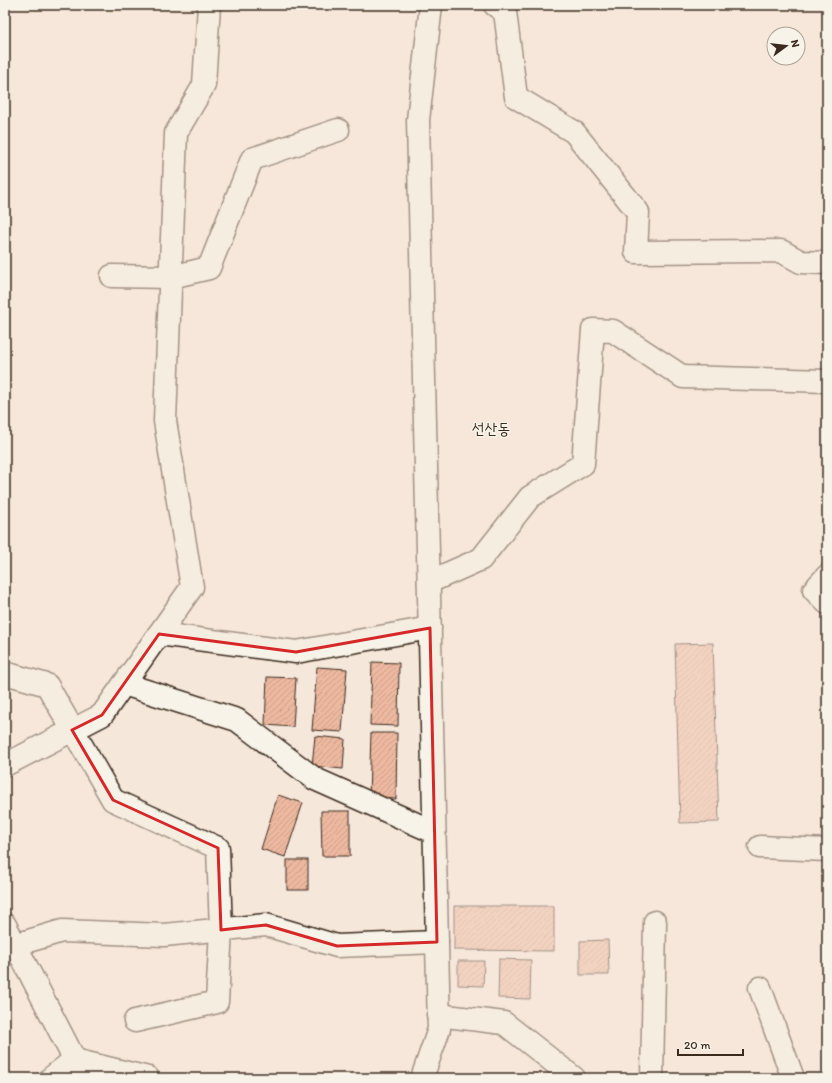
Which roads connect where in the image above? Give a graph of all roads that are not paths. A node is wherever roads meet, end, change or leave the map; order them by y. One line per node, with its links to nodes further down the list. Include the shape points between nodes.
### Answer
1 (209, 5): 7 (street, via 204,85 176,133)
2 (431, 5): 10 (street, via 418,120)
3 (495, 5): 5 (street, via 504,12 516,97 574,132 638,212 636,252 781,251 801,262)
4 (338, 130): 7 (street, via 252,159 209,268)
5 (827, 263)
6 (112, 276): 7 (street)
7 (171, 277): 13 (street, via 165,421 192,588)
8 (827, 382): 10 (street, via 682,377 613,331 593,330 583,464 530,497 481,559)
9 (827, 576): 11 (street, via 814,590)
10 (429, 582): 12 (street)
11 (827, 603)
12 (430, 628): 13 (street, via 296,652); 18 (street)
13 (159, 634): 15 (street)
14 (5, 673): 16 (street, via 47,685)
15 (124, 684): 16 (street, via 102,715); 18 (street, via 237,720 315,779)
16 (72, 730): 17 (street); 23 (street, via 112,800 218,848)
17 (5, 765)
18 (434, 832): 24 (street)
19 (760, 847): 20 (street)
20 (827, 850)
21 (655, 922): 34 (street)
22 (5, 925): 25 (street)
23 (221, 930): 24 (street, via 266,925 337,946); 25 (street, via 164,935 62,931); 28 (street, via 217,1002)
24 (436, 942): 27 (street)
25 (15, 944): 29 (street)
26 (760, 988): 35 (street)
27 (438, 1015): 32 (street, via 439,1029); 33 (street, via 504,1023)
28 (135, 1021)
29 (79, 1069): 30 (street); 31 (street)
30 (51, 1078)
31 (148, 1078)
32 (422, 1078)
33 (574, 1078)
34 (652, 1078)
35 (793, 1078)

